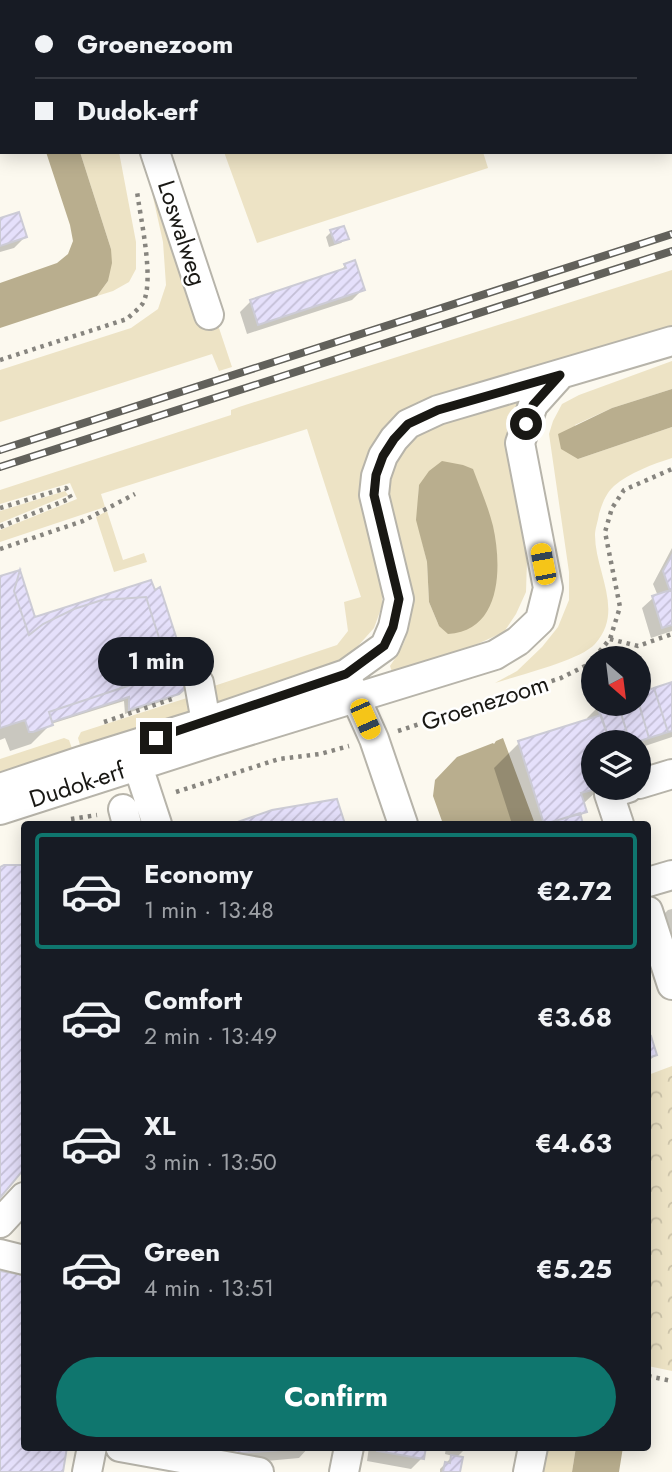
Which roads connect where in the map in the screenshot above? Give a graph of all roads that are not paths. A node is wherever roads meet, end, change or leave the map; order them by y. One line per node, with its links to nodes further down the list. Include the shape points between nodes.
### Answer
1 (156, 154): 2 (street, Loswalweg)
2 (209, 315)
3 (672, 341): 4 (street)
4 (560, 375): 6 (street, via 438,410 408,424 394,439 376,475 374,495 399,599 384,646); 6 (street, Groenezoom, via 533,405 520,443 548,588 540,620 495,655)
5 (199, 683): 7 (street)
6 (351, 686): 7 (street, Dudok-erf); 8 (street, Dudok-erf); 15 (street)
7 (206, 722): 8 (street, Dudok-erf)
8 (134, 755): 11 (street, Dudok-erf); 13 (street, Dudok-erf); 14 (street)
9 (672, 774): 10 (street)
10 (651, 780)
11 (0, 788)
12 (611, 800): 16 (street)
13 (0, 810)
14 (154, 812)
15 (402, 821)
16 (618, 821)
17 (672, 875): 18 (street)
18 (651, 881)
19 (651, 920): 20 (street)
20 (672, 985)
21 (21, 1200): 22 (street)
22 (0, 1223)
23 (0, 1254): 24 (street)
24 (21, 1259)
25 (91, 1451): 29 (street)
26 (142, 1451): 30 (street)
27 (348, 1451): 31 (street)
28 (532, 1451): 32 (street)
29 (87, 1472)
30 (259, 1472)
31 (344, 1472)
32 (528, 1472)

